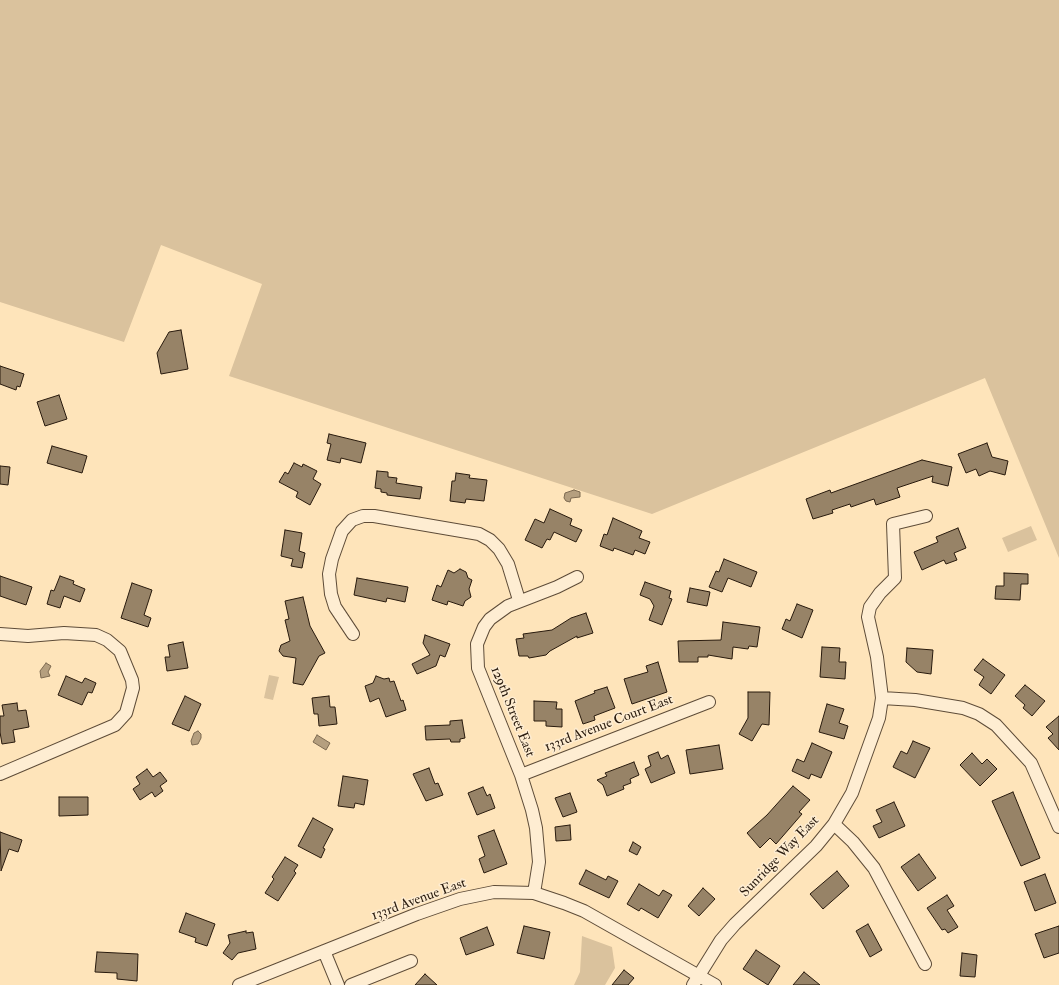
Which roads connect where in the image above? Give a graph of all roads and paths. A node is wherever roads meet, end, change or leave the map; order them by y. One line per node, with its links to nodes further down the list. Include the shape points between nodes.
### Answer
1 (926, 516): 6 (street, Sunridge Way East, via 893,524 895,578 870,607 868,617)
2 (577, 577): 3 (street, 129th Street East)
3 (519, 600): 5 (street, via 508,564 499,549 479,534 374,516 352,520 342,531 329,574 335,607); 9 (street, 129th Street East, via 498,612 484,627 477,644 477,662)
4 (0, 634): 8 (street, via 96,635 108,640 120,651 132,680 132,696 126,712 115,725)
5 (353, 634)
6 (882, 698): 10 (street, Sunridge Way East, via 879,718 858,779); 11 (street, via 915,700 963,708 996,725 1031,763)
7 (709, 702): 9 (street, 133rd Avenue Court East)
8 (0, 774)
9 (521, 774): 12 (street, 129th Street East, via 532,810 538,844 539,862)
10 (834, 824): 15 (street, via 874,868); 16 (street, Sunridge Way East, via 816,846 735,924)
11 (1059, 826)
12 (534, 893): 13 (street, 133rd Avenue East, via 494,892 460,899); 16 (street, 133rd Avenue East, via 584,911)
13 (324, 951): 17 (street, 133rd Avenue East); 18 (street)
14 (411, 961): 19 (street)
15 (925, 964)
16 (695, 980): 20 (street, 133rd Avenue East)
17 (239, 985)
18 (338, 985)
19 (351, 985)
20 (715, 985)

